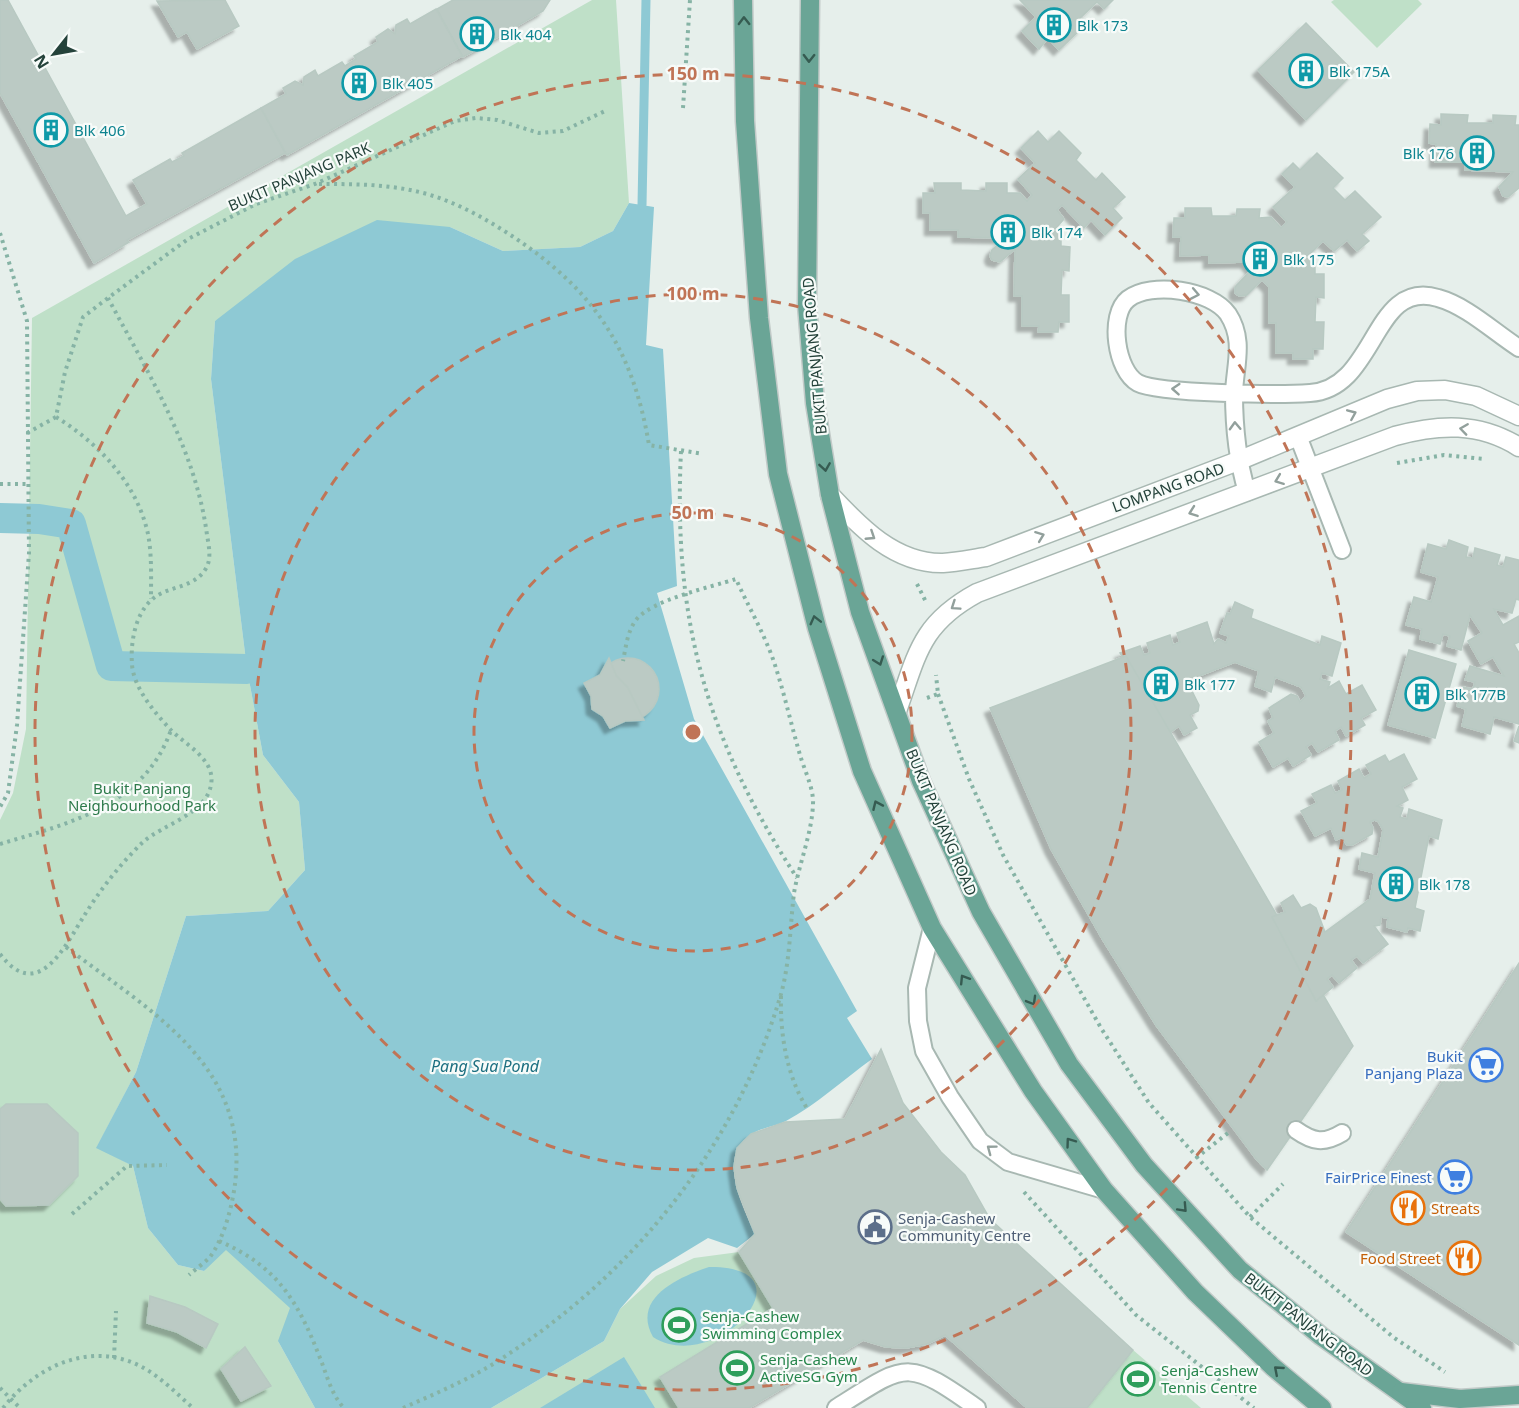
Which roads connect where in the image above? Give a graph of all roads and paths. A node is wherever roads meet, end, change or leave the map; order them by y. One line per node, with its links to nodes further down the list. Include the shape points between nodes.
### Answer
1 (690, 0): 4 (path)
2 (743, 0): 39 (main road, one-way to 2, via 862,771 817,628 778,474 758,306 745,121)
3 (810, 0): 25 (main road, BUKIT PANJANG ROAD, one-way to 25, via 807,305 815,404)
4 (683, 108)
5 (605, 111): 6 (path, BUKIT PANJANG PARK, via 563,131 539,133 497,120 455,121)
6 (315, 184): 8 (path, BUKIT PANJANG PARK, via 256,204 188,239); 16 (path, via 372,184 428,194 481,216 529,248 589,300 612,332 643,406 650,445)
7 (0, 233): 13 (path, via 27,321)
8 (108, 298): 12 (path, BUKIT PANJANG PARK, via 83,317 65,372); 29 (path, via 180,440 198,486 206,525 210,556 207,568 194,581)
9 (1519, 348): 10 (lane, via 1448,301 1427,295 1412,298 1388,313 1363,359 1346,378 1331,387 1312,393)
10 (1234, 392): 10 (lane, one-way to 10, via 1152,387 1131,379 1119,359 1119,310 1137,293 1149,291 1190,291 1217,303 1236,330 1239,346); 19 (lane, one-way to 10)
11 (1519, 416): 14 (street, LOMPANG ROAD, one-way to 11, via 1387,399 1417,391 1445,390 1476,396)
12 (56, 417): 13 (path); 29 (path, via 85,435 126,483 148,535)
13 (27, 433): 23 (path)
14 (1298, 436): 19 (street, LOMPANG ROAD); 21 (lane)
15 (1519, 447): 21 (street, one-way to 21, via 1465,427 1428,427)
16 (681, 451): 17 (path); 28 (path, via 679,527)
17 (703, 454)
18 (1487, 459): 20 (path, via 1444,455)
19 (1238, 461): 24 (lane); 27 (street, LOMPANG ROAD, one-way to 19, via 942,563 986,557)
20 (1395, 464)
21 (1310, 468): 24 (street, one-way to 24); 26 (lane)
22 (0, 484): 23 (path)
23 (28, 484): 36 (path, via 29,553 17,725 8,793)
24 (1247, 492): 30 (street, one-way to 30, via 977,593)
25 (830, 495): 27 (street, LOMPANG ROAD, one-way to 27, via 861,529 898,553); 34 (main road, BUKIT PANJANG ROAD, one-way to 34, via 860,612)
26 (1342, 550)
27 (912, 556): 30 (path, via 917,584)
28 (685, 596): 31 (path, via 637,618 628,634); 38 (path, via 701,677 727,752 758,816); 38 (path, via 736,579 773,661 813,802)
29 (151, 600): 35 (path, via 136,623 132,665 145,697)
30 (935, 622): 34 (street, via 912,665)
31 (623, 661)
32 (939, 665): 33 (path)
33 (938, 694): 34 (path); 47 (path, via 969,779 1003,855 1101,1028 1149,1103)
34 (897, 710): 60 (main road, BUKIT PANJANG ROAD, one-way to 60, via 921,781 981,912 1089,1092 1144,1165 1240,1270 1321,1336)
35 (171, 730): 37 (path, via 159,758 125,794 67,823); 40 (path, via 204,761 211,787 204,800 190,812 155,832 132,854 83,917)
36 (0, 807)
37 (0, 844)
38 (797, 879): 42 (path)
39 (932, 928): 51 (main road, one-way to 39, via 1033,1091); 51 (lane, one-way to 39, via 1008,1162 980,1141 950,1097 924,1051 918,1021 917,987)
40 (66, 947): 41 (path, via 48,967 31,972 16,968); 54 (path, via 195,1050 212,1074 226,1101 234,1130 236,1175)
41 (0, 954)
42 (782, 992): 43 (path, via 786,1055 797,1092); 67 (path, via 744,1090 710,1152 640,1245 599,1286 525,1343 455,1385)
43 (808, 1110)
44 (1296, 1130): 46 (lane, via 1319,1142)
45 (1228, 1133): 47 (path)
46 (1341, 1133)
47 (1196, 1158): 53 (path)
48 (167, 1165): 52 (path, via 127,1166)
49 (1283, 1184): 53 (path)
50 (1022, 1190): 70 (path, via 1136,1316)
51 (1104, 1190): 71 (main road, one-way to 51, via 1195,1292)
52 (72, 1215)
53 (1250, 1217): 58 (path, via 1393,1337)
54 (219, 1241): 55 (path, via 210,1257); 66 (path, via 262,1265 286,1289 305,1318 335,1396)
55 (189, 1275)
56 (116, 1311): 57 (path)
57 (114, 1358): 62 (path, via 84,1355 54,1366 30,1379); 65 (path, via 142,1367)
58 (1452, 1377)
59 (0, 1388): 62 (path)
60 (1399, 1392): 61 (main road, via 1460,1399); 72 (main road, BUKIT PANJANG ROAD)
61 (1519, 1395)
62 (10, 1399): 63 (path); 64 (path)
63 (3, 1408)
64 (20, 1408)
65 (193, 1408)
66 (344, 1408)
67 (403, 1408)
68 (836, 1408): 69 (lane, via 892,1374 912,1372 926,1374)
69 (977, 1408)
70 (1254, 1408)
71 (1322, 1408)
72 (1422, 1408)

